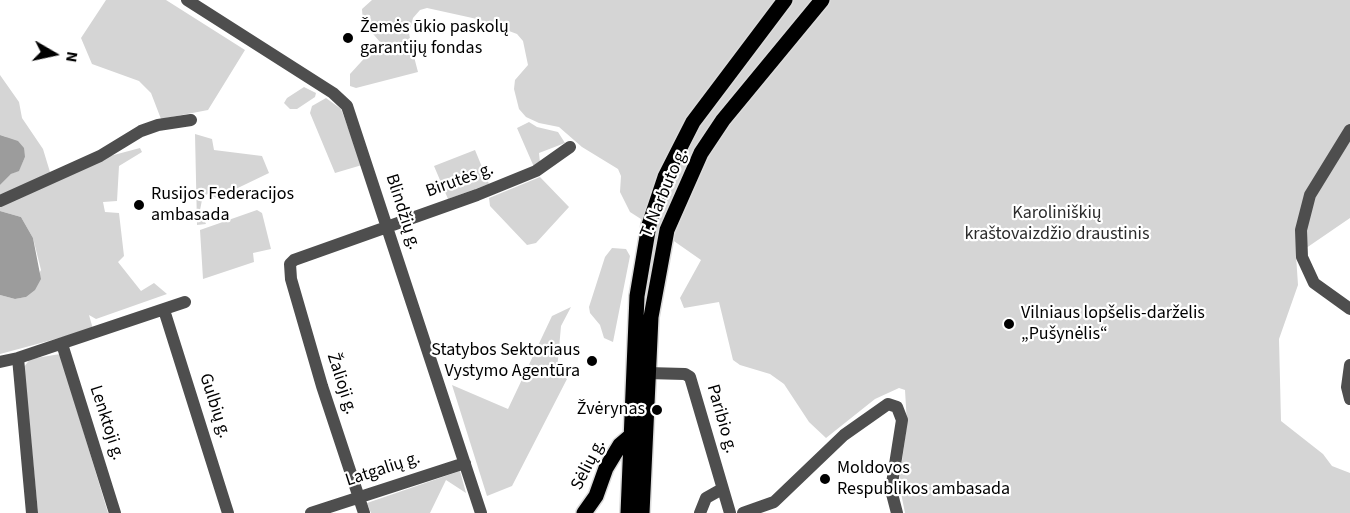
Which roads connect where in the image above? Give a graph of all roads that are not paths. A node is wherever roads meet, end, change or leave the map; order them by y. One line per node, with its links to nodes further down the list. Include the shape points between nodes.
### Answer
1 (188, 0): 8 (street, Blindžių g., via 343,101 354,121)
2 (785, 0): 20 (main road, T. Narbuto g., via 708,100 665,177 649,225 639,276)
3 (822, 0): 17 (main road, T. Narbuto g., via 723,120 685,184 658,264)
4 (191, 120): 7 (street, via 141,131 100,156)
5 (1350, 130): 11 (street, via 1311,195 1301,230 1302,257 1314,283)
6 (570, 147): 8 (street, Birutės g., via 536,171)
7 (0, 201)
8 (387, 225): 9 (street, Birutės g.); 21 (street, Blindžių g.)
9 (290, 264): 23 (street, Žalioji g., via 322,386)
10 (185, 302): 12 (street)
11 (1350, 309)
12 (164, 310): 13 (street); 27 (street, Gulbių g.)
13 (62, 344): 14 (street); 26 (street, Lenktoji g.)
14 (18, 358): 15 (street); 25 (street)
15 (0, 362)
16 (1350, 364): 18 (street)
17 (647, 373): 19 (main road, T. Narbuto g.); 22 (street, Paribio g., via 686,374 690,378)
18 (1350, 399)
19 (646, 422): 20 (main road, Sėlių g.); 33 (main road, T. Narbuto g.)
20 (630, 435): 31 (main road, Sėlių g., via 620,444); 32 (main road, T. Narbuto g.)
21 (465, 463): 23 (street, Latgalių g.); 30 (street, Blindžių g.)
22 (722, 489): 34 (street, via 706,498); 35 (street, Paribio g.)
23 (359, 496): 28 (street, Latgalių g.); 29 (street, Žalioji g.)
24 (774, 502): 36 (street); 37 (street); 38 (street, via 844,435 888,404 897,407 902,420 891,490)
25 (32, 513)
26 (115, 513)
27 (228, 513)
28 (311, 513)
29 (364, 513)
30 (481, 513)
31 (584, 513)
32 (628, 513)
33 (642, 513)
34 (700, 513)
35 (729, 513)
36 (743, 513)
37 (782, 513)
38 (897, 513)

